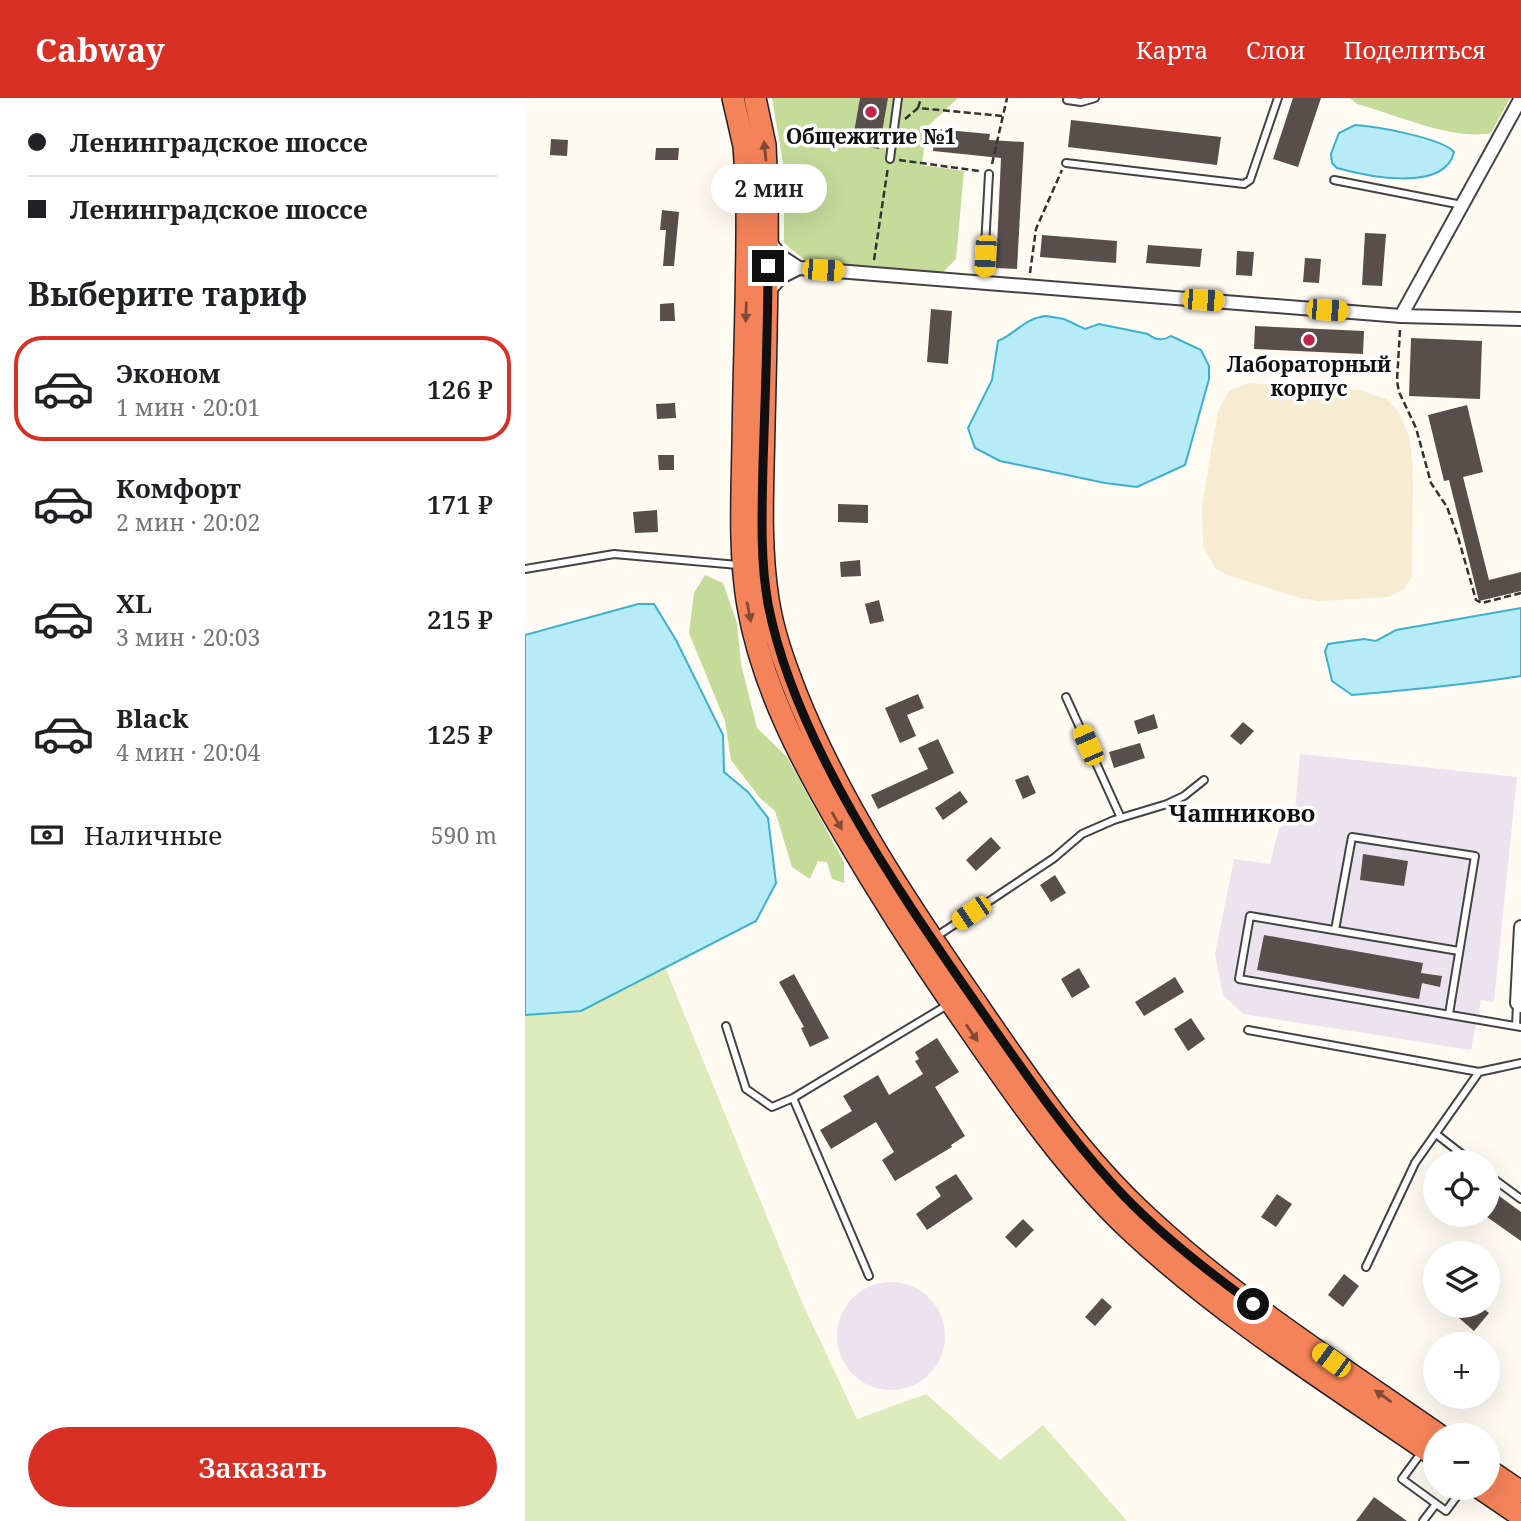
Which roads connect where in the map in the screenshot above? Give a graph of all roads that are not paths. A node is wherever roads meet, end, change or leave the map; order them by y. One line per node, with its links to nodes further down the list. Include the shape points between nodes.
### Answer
1 (733, 98): 19 (highway, one-way to 19, via 744,146 747,190)
2 (755, 98): 13 (highway, one-way to 2, via 765,145)
3 (898, 98): 8 (lane)
4 (1095, 98): 7 (lane)
5 (1277, 98): 9 (lane, via 1250,180 1244,184)
6 (1521, 98): 12 (street)
7 (1067, 100)
8 (890, 159)
9 (1066, 163)
10 (989, 174): 15 (lane)
11 (1334, 180): 12 (lane)
12 (1462, 205): 17 (street)
13 (768, 239): 14 (street, via 782,257); 16 (highway)
14 (799, 268): 15 (street); 16 (street)
15 (983, 283): 17 (street)
16 (768, 292): 26 (highway, via 764,552 776,637 829,765)
17 (1401, 316): 18 (street)
18 (1521, 319)
19 (743, 565): 20 (lane, via 614,554); 28 (highway, one-way to 28, via 760,655 799,754 871,881)
20 (525, 569)
21 (1066, 696): 23 (lane)
22 (1204, 780): 23 (lane, via 1167,804)
23 (1121, 818): 26 (lane, via 1082,834 1055,858)
24 (1521, 927): 29 (street)
25 (1335, 930): 27 (lane); 27 (lane, via 1352,837 1475,856); 30 (lane, via 1250,916 1239,979)
26 (932, 939): 43 (highway, one-way to 26, via 1129,1200 1045,1100)
27 (1459, 951): 30 (lane)
28 (951, 1003): 36 (lane); 44 (highway, one-way to 44, via 1054,1146 1132,1231 1257,1332)
29 (1519, 1005): 32 (lane)
30 (1449, 1014): 32 (lane)
31 (726, 1026): 36 (lane, via 746,1089 772,1107)
32 (1519, 1026)
33 (1248, 1030): 35 (lane)
34 (1521, 1063): 35 (lane)
35 (1479, 1072): 37 (lane)
36 (793, 1098): 42 (lane)
37 (1436, 1134): 38 (lane); 41 (lane, via 1415,1163)
38 (1457, 1150)
39 (1500, 1184): 40 (lane)
40 (1521, 1199)
41 (1366, 1268)
42 (869, 1276)
43 (1423, 1439)
44 (1423, 1440)
45 (1423, 1457): 48 (lane, via 1402,1479)
46 (1500, 1478): 47 (highway)
47 (1521, 1492)
48 (1423, 1494)
49 (1432, 1500): 52 (lane)
50 (1454, 1500): 52 (lane, via 1446,1511)
51 (1498, 1500): 53 (highway)
52 (1436, 1503): 54 (lane)
53 (1521, 1516)
54 (1423, 1521)

